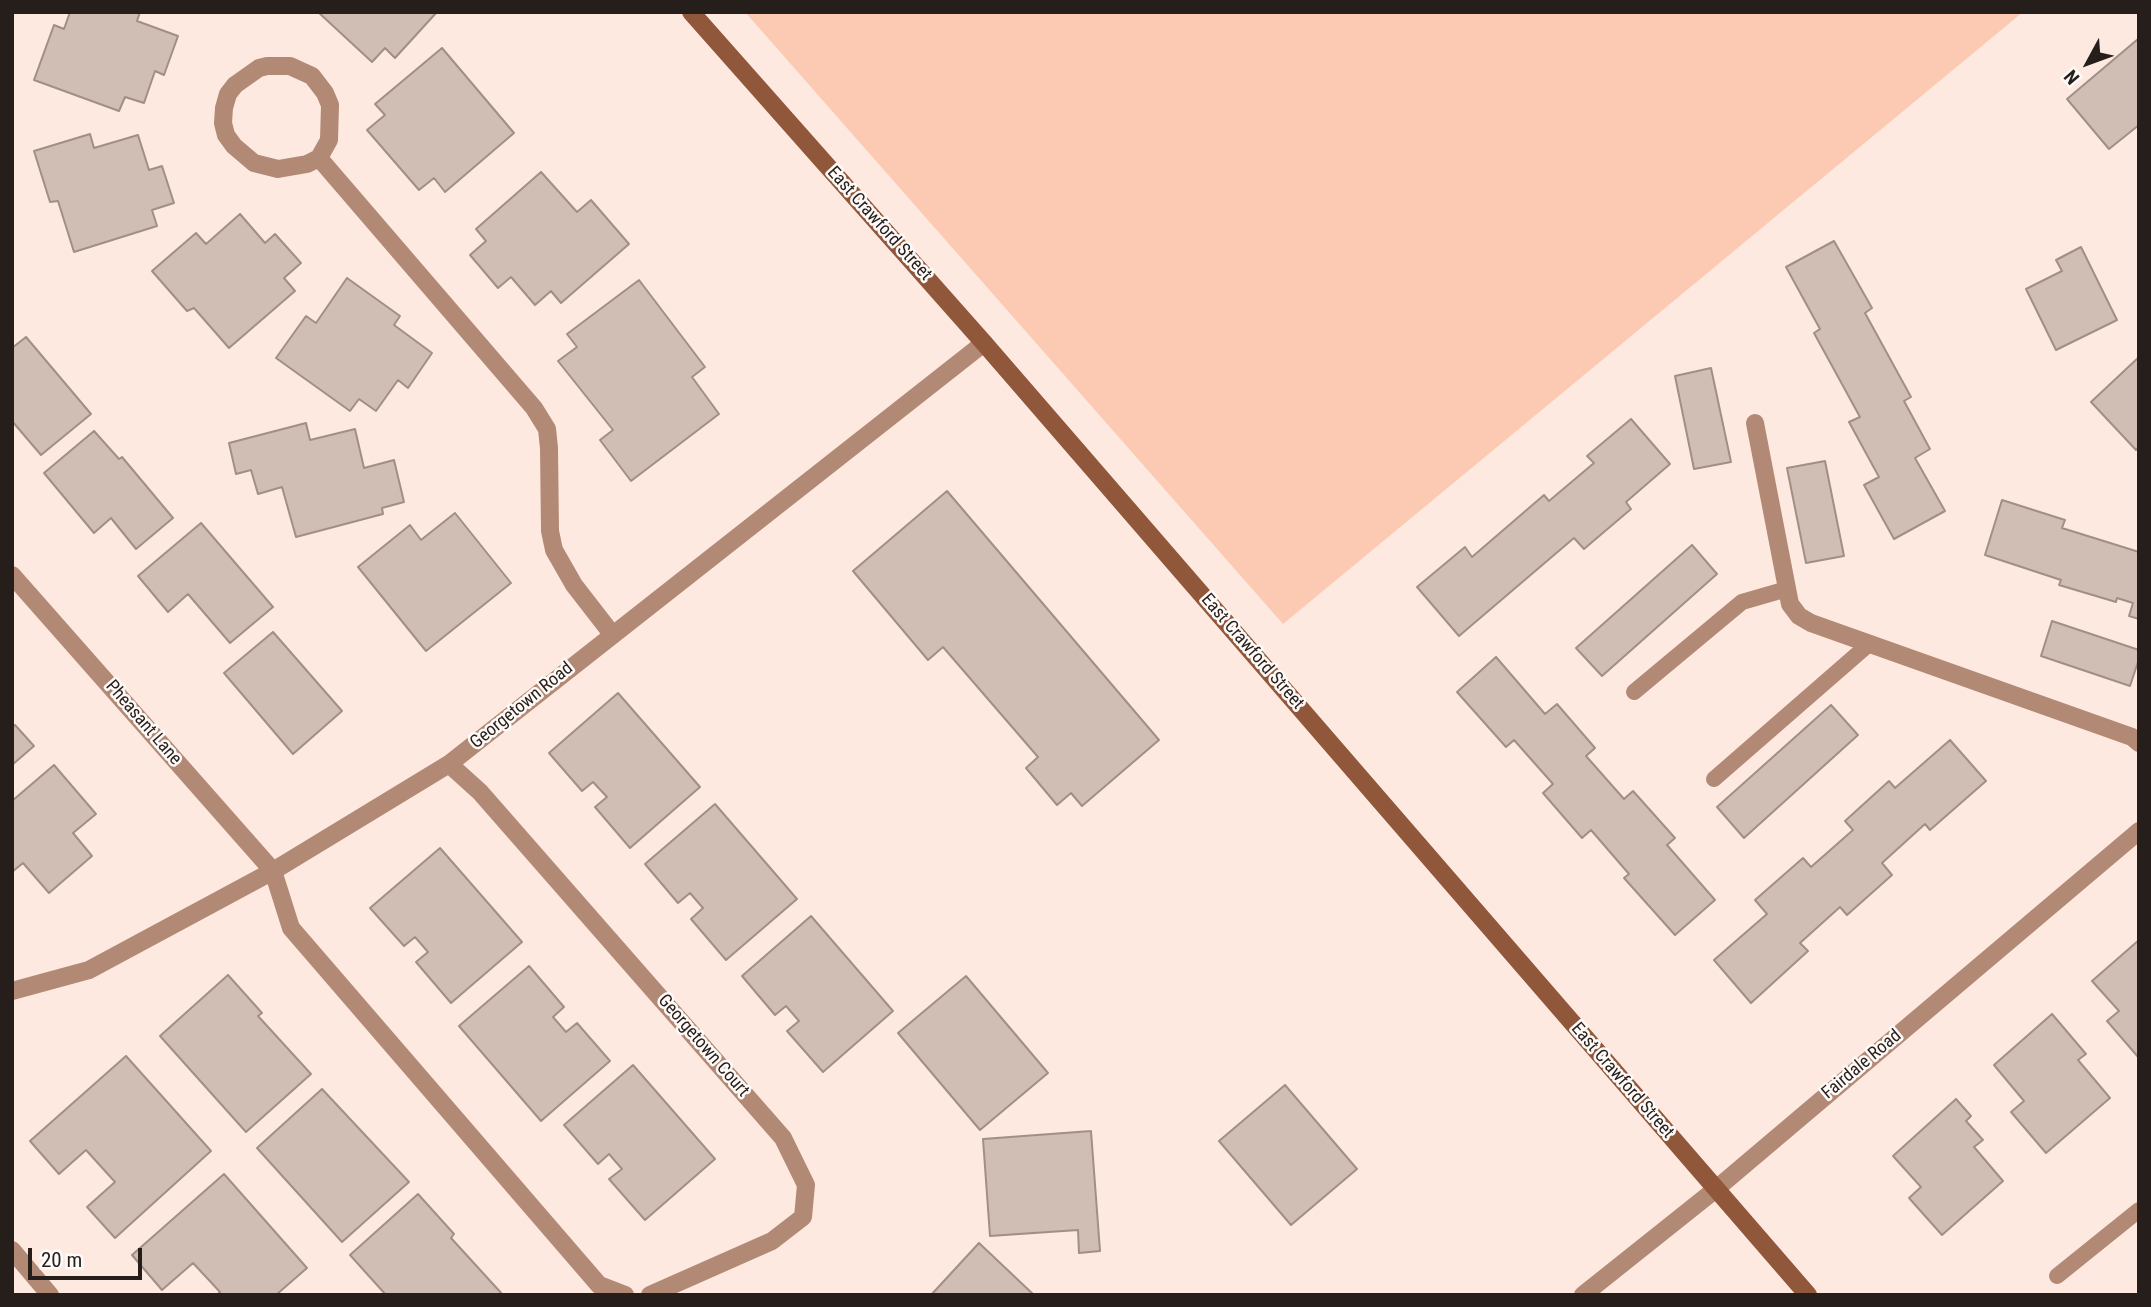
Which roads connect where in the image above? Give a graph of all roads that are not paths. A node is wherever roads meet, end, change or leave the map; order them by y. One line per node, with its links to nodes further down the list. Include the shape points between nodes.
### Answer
1 (691, 12): 3 (street, East Crawford Street)
2 (318, 158): 2 (street, via 278,169 242,155 226,135 223,122 223,108 235,85 267,65 290,66 312,76 330,105 329,139); 7 (street, via 534,408 547,429 554,550)
3 (984, 343): 7 (street, Georgetown Road); 16 (street, East Crawford Street)
4 (1755, 423): 6 (street)
5 (12, 575): 14 (street, Pheasant Lane)
6 (1787, 589): 8 (street, via 1799,616); 9 (lane, via 1742,602)
7 (612, 634): 11 (street, Georgetown Road)
8 (1869, 644): 10 (street); 12 (lane)
9 (1634, 692)
10 (2139, 743)
11 (449, 764): 14 (street, Georgetown Road); 22 (street, Georgetown Court, via 480,792 783,1138 806,1185 803,1217 772,1241)
12 (1714, 779)
13 (2139, 831): 16 (street, Fairdale Road)
14 (273, 871): 15 (street, Georgetown Road, via 89,970); 21 (street, via 291,928 599,1285)
15 (12, 991)
16 (1716, 1189): 23 (street, Fairdale Road); 24 (street, East Crawford Street)
17 (2139, 1210): 19 (lane)
18 (12, 1250): 20 (street)
19 (2057, 1276)
20 (50, 1295)
21 (625, 1295)
22 (650, 1295)
23 (1583, 1295)
24 (1808, 1295)

